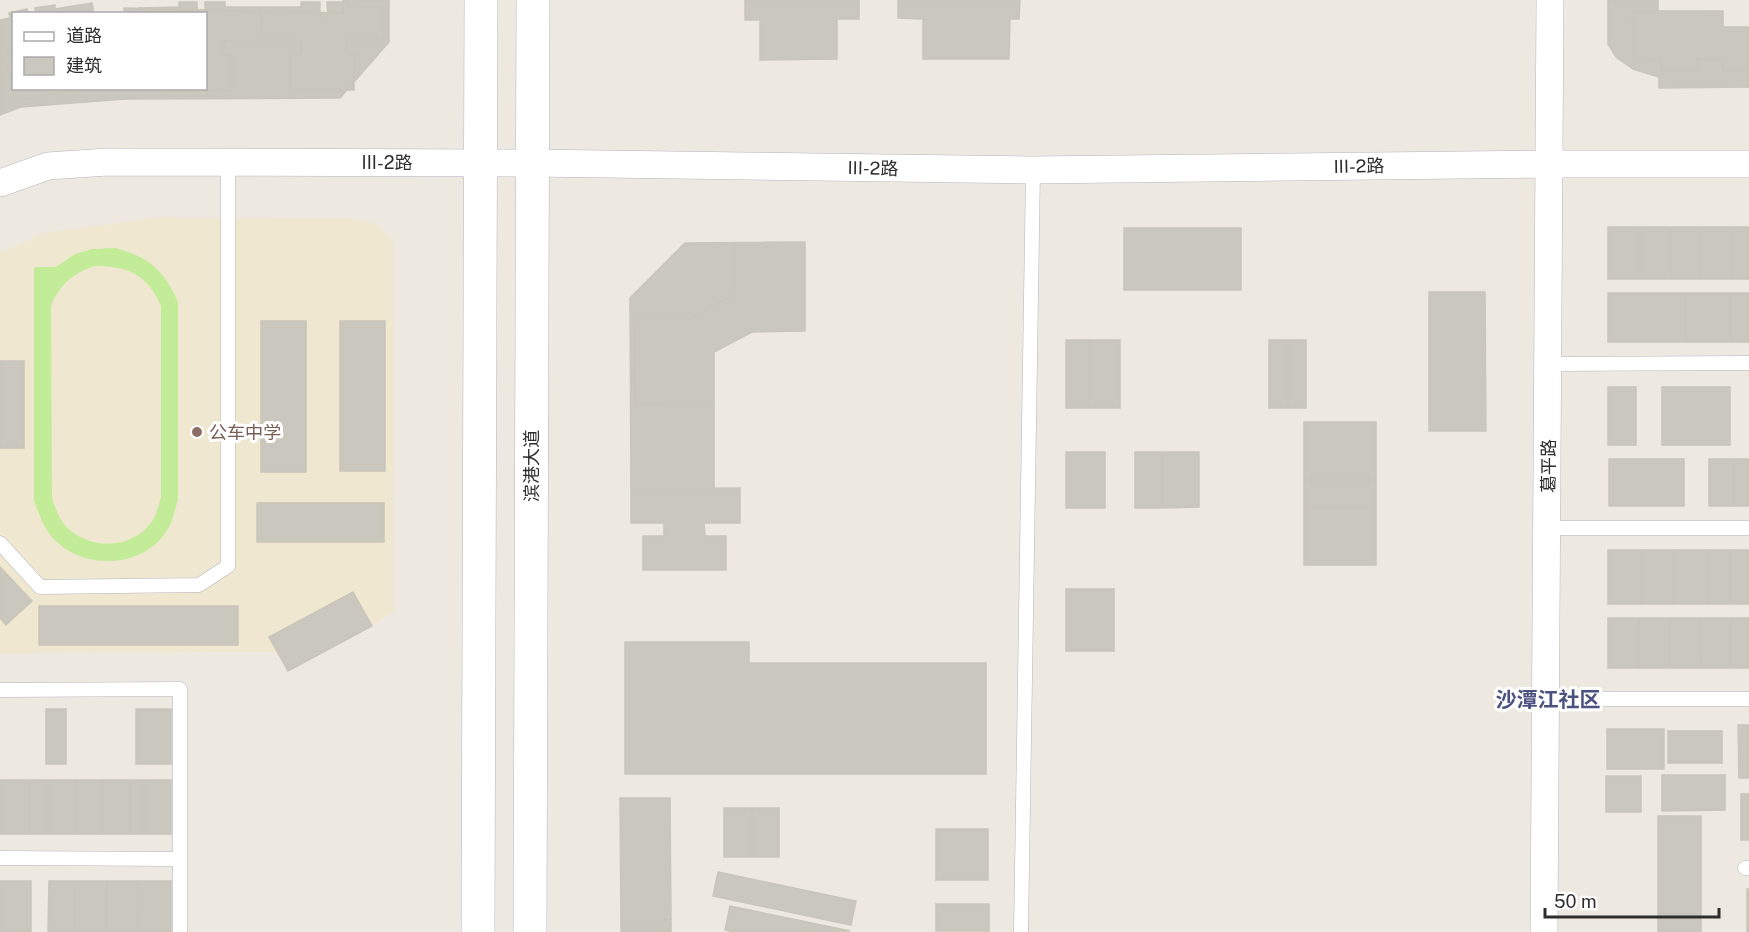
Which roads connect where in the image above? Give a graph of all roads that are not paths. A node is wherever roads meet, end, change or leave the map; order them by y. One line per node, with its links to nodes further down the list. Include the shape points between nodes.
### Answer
1 (481, 0): 5 (main road)
2 (533, 0): 6 (main road, 滨港大道)
3 (1550, 0): 7 (street, 葛平路)
4 (228, 162): 5 (street, III-2路); 10 (street, III-2路, via 48,166); 15 (lane, via 228,566 199,585 40,586)
5 (480, 162): 6 (street, III-2路); 22 (main road)
6 (532, 163): 9 (street, III-2路); 23 (main road, 滨港大道)
7 (1550, 164): 8 (street, III-2路); 9 (street, III-2路); 12 (street, 葛平路)
8 (1749, 164)
9 (1033, 170): 24 (lane)
10 (0, 183)
11 (1749, 363): 12 (lane)
12 (1548, 364): 13 (street, 葛平路)
13 (1547, 528): 14 (lane); 17 (street, 葛平路)
14 (1749, 528)
15 (0, 543)
16 (0, 690): 20 (lane, via 180,689)
17 (1546, 699): 18 (lane); 25 (street, 葛平路)
18 (1749, 699)
19 (0, 858): 20 (lane)
20 (180, 859): 21 (lane)
21 (180, 932)
22 (478, 932)
23 (530, 932)
24 (1022, 932)
25 (1544, 932)

